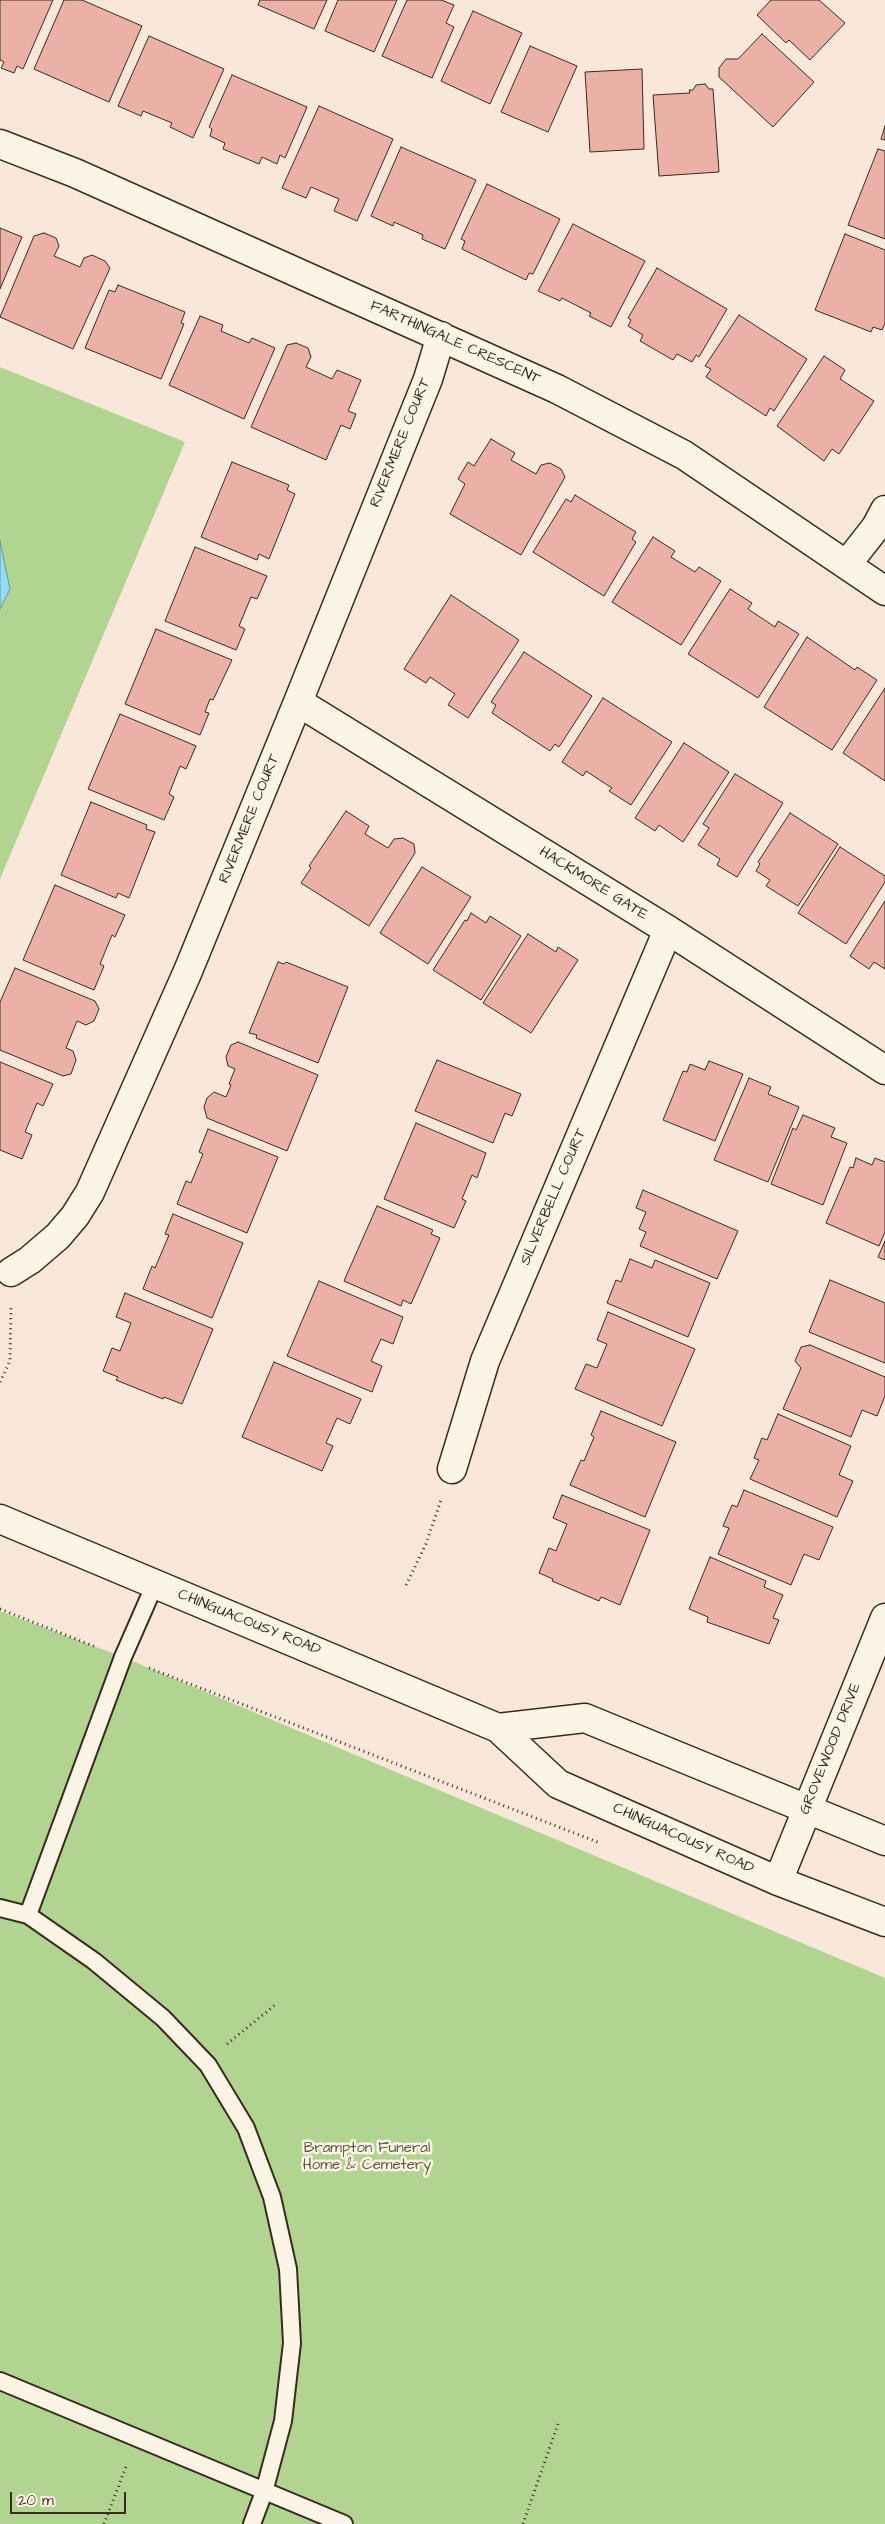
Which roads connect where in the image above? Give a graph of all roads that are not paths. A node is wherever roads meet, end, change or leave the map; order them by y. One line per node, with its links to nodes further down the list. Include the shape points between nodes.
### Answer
1 (0, 144): 2 (street, FARTHINGALE CRESCENT, via 75,172)
2 (441, 336): 4 (street, FARTHINGALE CRESCENT, via 557,388 684,455); 6 (street, RIVERMERE COURT, via 428,378)
3 (885, 510): 4 (street)
4 (847, 564): 5 (street, FARTHINGALE CRESCENT)
5 (885, 591)
6 (298, 702): 7 (street, HACKMORE GATE); 9 (street, RIVERMERE COURT, via 188,971 90,1192 58,1236)
7 (668, 930): 8 (street, HACKMORE GATE); 10 (street, SILVERBELL COURT, via 485,1361)
8 (885, 1070)
9 (11, 1272)
10 (452, 1469)
11 (0, 1520): 12 (street, CHINGUACOUSY ROAD)
12 (155, 1584): 14 (street, CHINGUACOUSY ROAD); 19 (lane, via 123,1658)
13 (885, 1618): 15 (street, GROVEWOOD DRIVE)
14 (498, 1728): 15 (street, CHINGUACOUSY ROAD, via 585,1718); 17 (street, CHINGUACOUSY ROAD, via 558,1784)
15 (806, 1809): 16 (street, CHINGUACOUSY ROAD); 17 (street, GROVEWOOD DRIVE)
16 (885, 1841)
17 (778, 1881): 20 (street, CHINGUACOUSY ROAD)
18 (0, 1908): 19 (lane)
19 (28, 1915): 22 (lane, via 94,1961 163,2018 205,2062 246,2128 272,2197 288,2269 292,2343 283,2421)
20 (885, 1922)
21 (0, 2380): 22 (lane)
22 (264, 2492): 23 (lane); 24 (lane)
23 (252, 2524)
24 (344, 2524)

